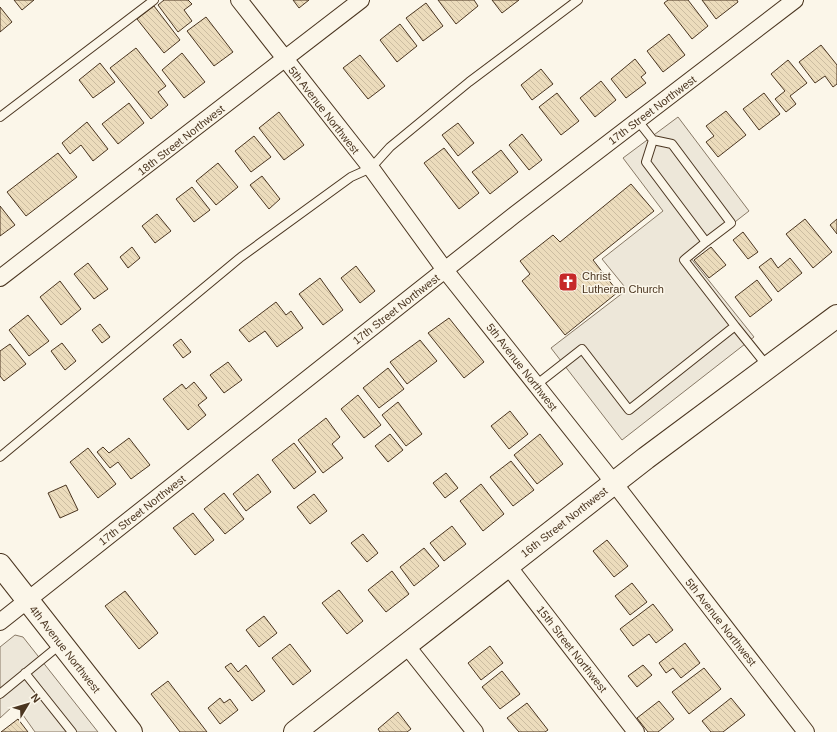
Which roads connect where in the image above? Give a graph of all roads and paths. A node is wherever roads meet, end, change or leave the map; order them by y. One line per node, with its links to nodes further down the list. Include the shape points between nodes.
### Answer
1 (154, 0): 7 (lane)
2 (239, 0): 6 (street, 5th Avenue Northwest)
3 (361, 0): 6 (street, 18th Street Northwest)
4 (578, 0): 10 (lane, via 469,82 390,147)
5 (795, 0): 8 (street, 17th Street Northwest)
6 (285, 60): 10 (street, 5th Avenue Northwest); 13 (street, 18th Street Northwest)
7 (0, 117)
8 (638, 121): 9 (lane); 12 (street, 17th Street Northwest)
9 (653, 140): 11 (lane, via 646,162); 11 (lane, via 672,144 731,223)
10 (371, 168): 12 (street, 5th Avenue Northwest); 18 (lane, via 351,177 241,257)
11 (706, 242): 15 (lane, via 684,260)
12 (445, 270): 17 (street, 5th Avenue Northwest); 22 (street, 17th Street Northwest)
13 (0, 278)
14 (837, 316): 16 (street, 16th Street Northwest)
15 (735, 326): 16 (lane); 17 (lane, via 629,410 582,349)
16 (768, 367): 19 (street, 16th Street Northwest)
17 (536, 385): 19 (street, 5th Avenue Northwest)
18 (0, 457)
19 (614, 483): 21 (street, 16th Street Northwest); 33 (street, 5th Avenue Northwest)
20 (0, 565): 22 (street, 4th Avenue Northwest)
21 (508, 566): 25 (street, 16th Street Northwest); 32 (street, 15th Street Northwest)
22 (27, 601): 23 (street, 17th Street Northwest); 24 (street, 4th Avenue Northwest)
23 (0, 622)
24 (61, 644): 26 (lane); 30 (street, 4th Avenue Northwest)
25 (406, 646): 28 (street, 16th Street Northwest); 31 (street)
26 (26, 674): 27 (lane); 29 (lane)
27 (0, 694)
28 (300, 730)
29 (72, 732)
30 (131, 732)
31 (474, 732)
32 (636, 732)
33 (806, 732)

